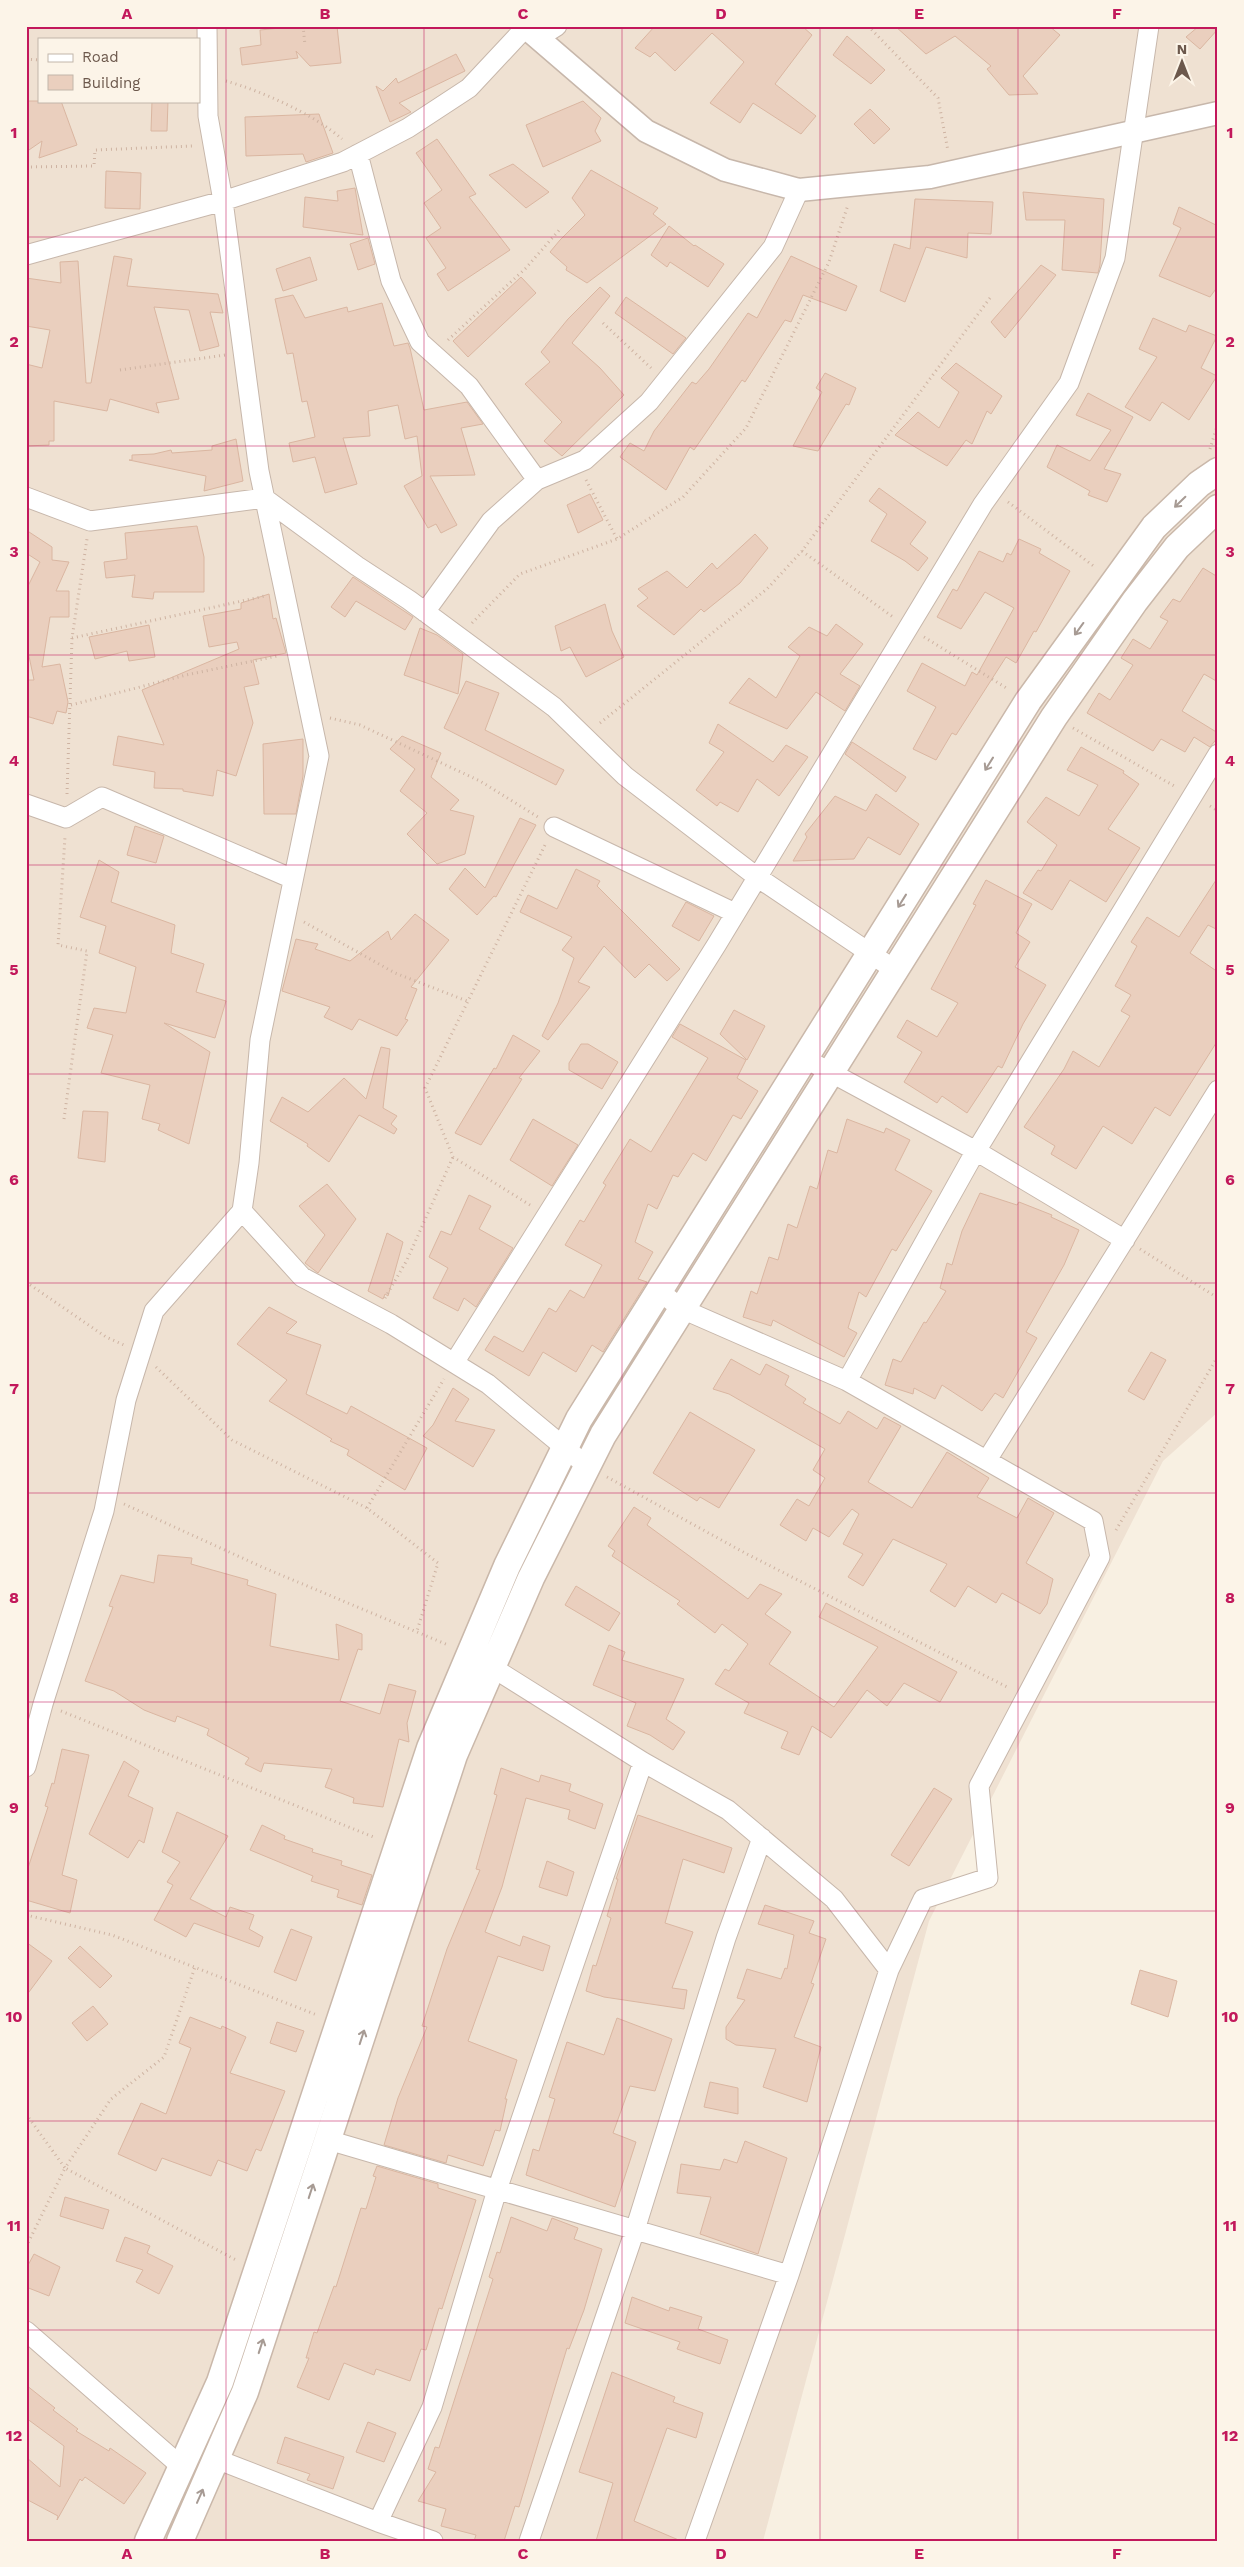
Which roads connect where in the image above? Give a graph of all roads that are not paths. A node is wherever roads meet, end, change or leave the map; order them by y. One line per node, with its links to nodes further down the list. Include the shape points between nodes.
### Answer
1 (207, 26): 8 (street, via 208,116)
2 (1149, 26): 5 (street)
3 (536, 30): 6 (street, via 468,88 408,128); 7 (street, via 646,130 725,170)
4 (1218, 113): 5 (street)
5 (1133, 132): 7 (street, via 930,176); 19 (street, via 1115,258 1069,383 993,491)
6 (358, 154): 8 (street, via 343,162); 11 (street, via 391,281 420,342 469,386)
7 (799, 190): 11 (street, via 773,247 649,402 577,464)
8 (223, 201): 9 (street); 13 (street)
9 (26, 255)
10 (1218, 471): 22 (main road, one-way to 22, via 1198,484 1154,527 1114,581 1028,701)
11 (537, 480): 15 (street, via 491,521)
12 (26, 497): 13 (street, via 90,521)
13 (264, 498): 15 (street); 20 (street, via 318,756)
14 (1218, 508): 23 (main road, via 1177,547 1135,601 1054,717)
15 (425, 612): 19 (street, via 554,707 625,776)
16 (1218, 754): 27 (street)
17 (26, 804): 20 (street, via 66,818 102,797)
18 (554, 827): 21 (street)
19 (757, 877): 21 (street); 22 (street)
20 (293, 879): 28 (street, via 260,1040)
21 (735, 913): 32 (street)
22 (870, 954): 23 (street); 24 (main road)
23 (895, 970): 25 (main road)
24 (804, 1058): 25 (street); 30 (main road)
25 (831, 1072): 27 (street); 31 (main road)
26 (1218, 1090): 29 (street)
27 (976, 1151): 29 (street); 33 (street)
28 (242, 1211): 32 (street, via 302,1277); 40 (street, via 154,1311 126,1400 107,1497)
29 (1125, 1240): 35 (street)
30 (659, 1291): 31 (street); 34 (main road, via 579,1419)
31 (682, 1309): 33 (street); 36 (main road)
32 (454, 1363): 34 (street, via 488,1384)
33 (847, 1381): 35 (street)
34 (564, 1449): 36 (street); 37 (main road, via 507,1566)
35 (987, 1460): 42 (street, via 1093,1521 1100,1557 980,1786 988,1878 922,1899)
36 (587, 1466): 38 (main road, via 531,1578)
37 (469, 1655): 38 (street); 49 (main road, via 430,1748 220,2382)
38 (493, 1666): 39 (street); 43 (main road, one-way to 38, via 454,1755)
39 (643, 1762): 41 (street, via 728,1810); 44 (street)
40 (26, 1767)
41 (762, 1838): 42 (street, via 834,1899); 45 (street, via 726,1938)
42 (889, 1970): 46 (street)
43 (328, 2140): 44 (street); 48 (main road, one-way to 43, via 245,2392)
44 (497, 2190): 45 (street); 50 (street, via 432,2407)
45 (635, 2230): 46 (street); 54 (street)
46 (789, 2276): 55 (street)
47 (26, 2331): 49 (street)
48 (216, 2459): 50 (street); 52 (main road, one-way to 48)
49 (183, 2468): 51 (main road)
50 (378, 2522): 53 (street)
51 (148, 2541)
52 (180, 2541)
53 (433, 2541)
54 (529, 2541)
55 (694, 2541)

